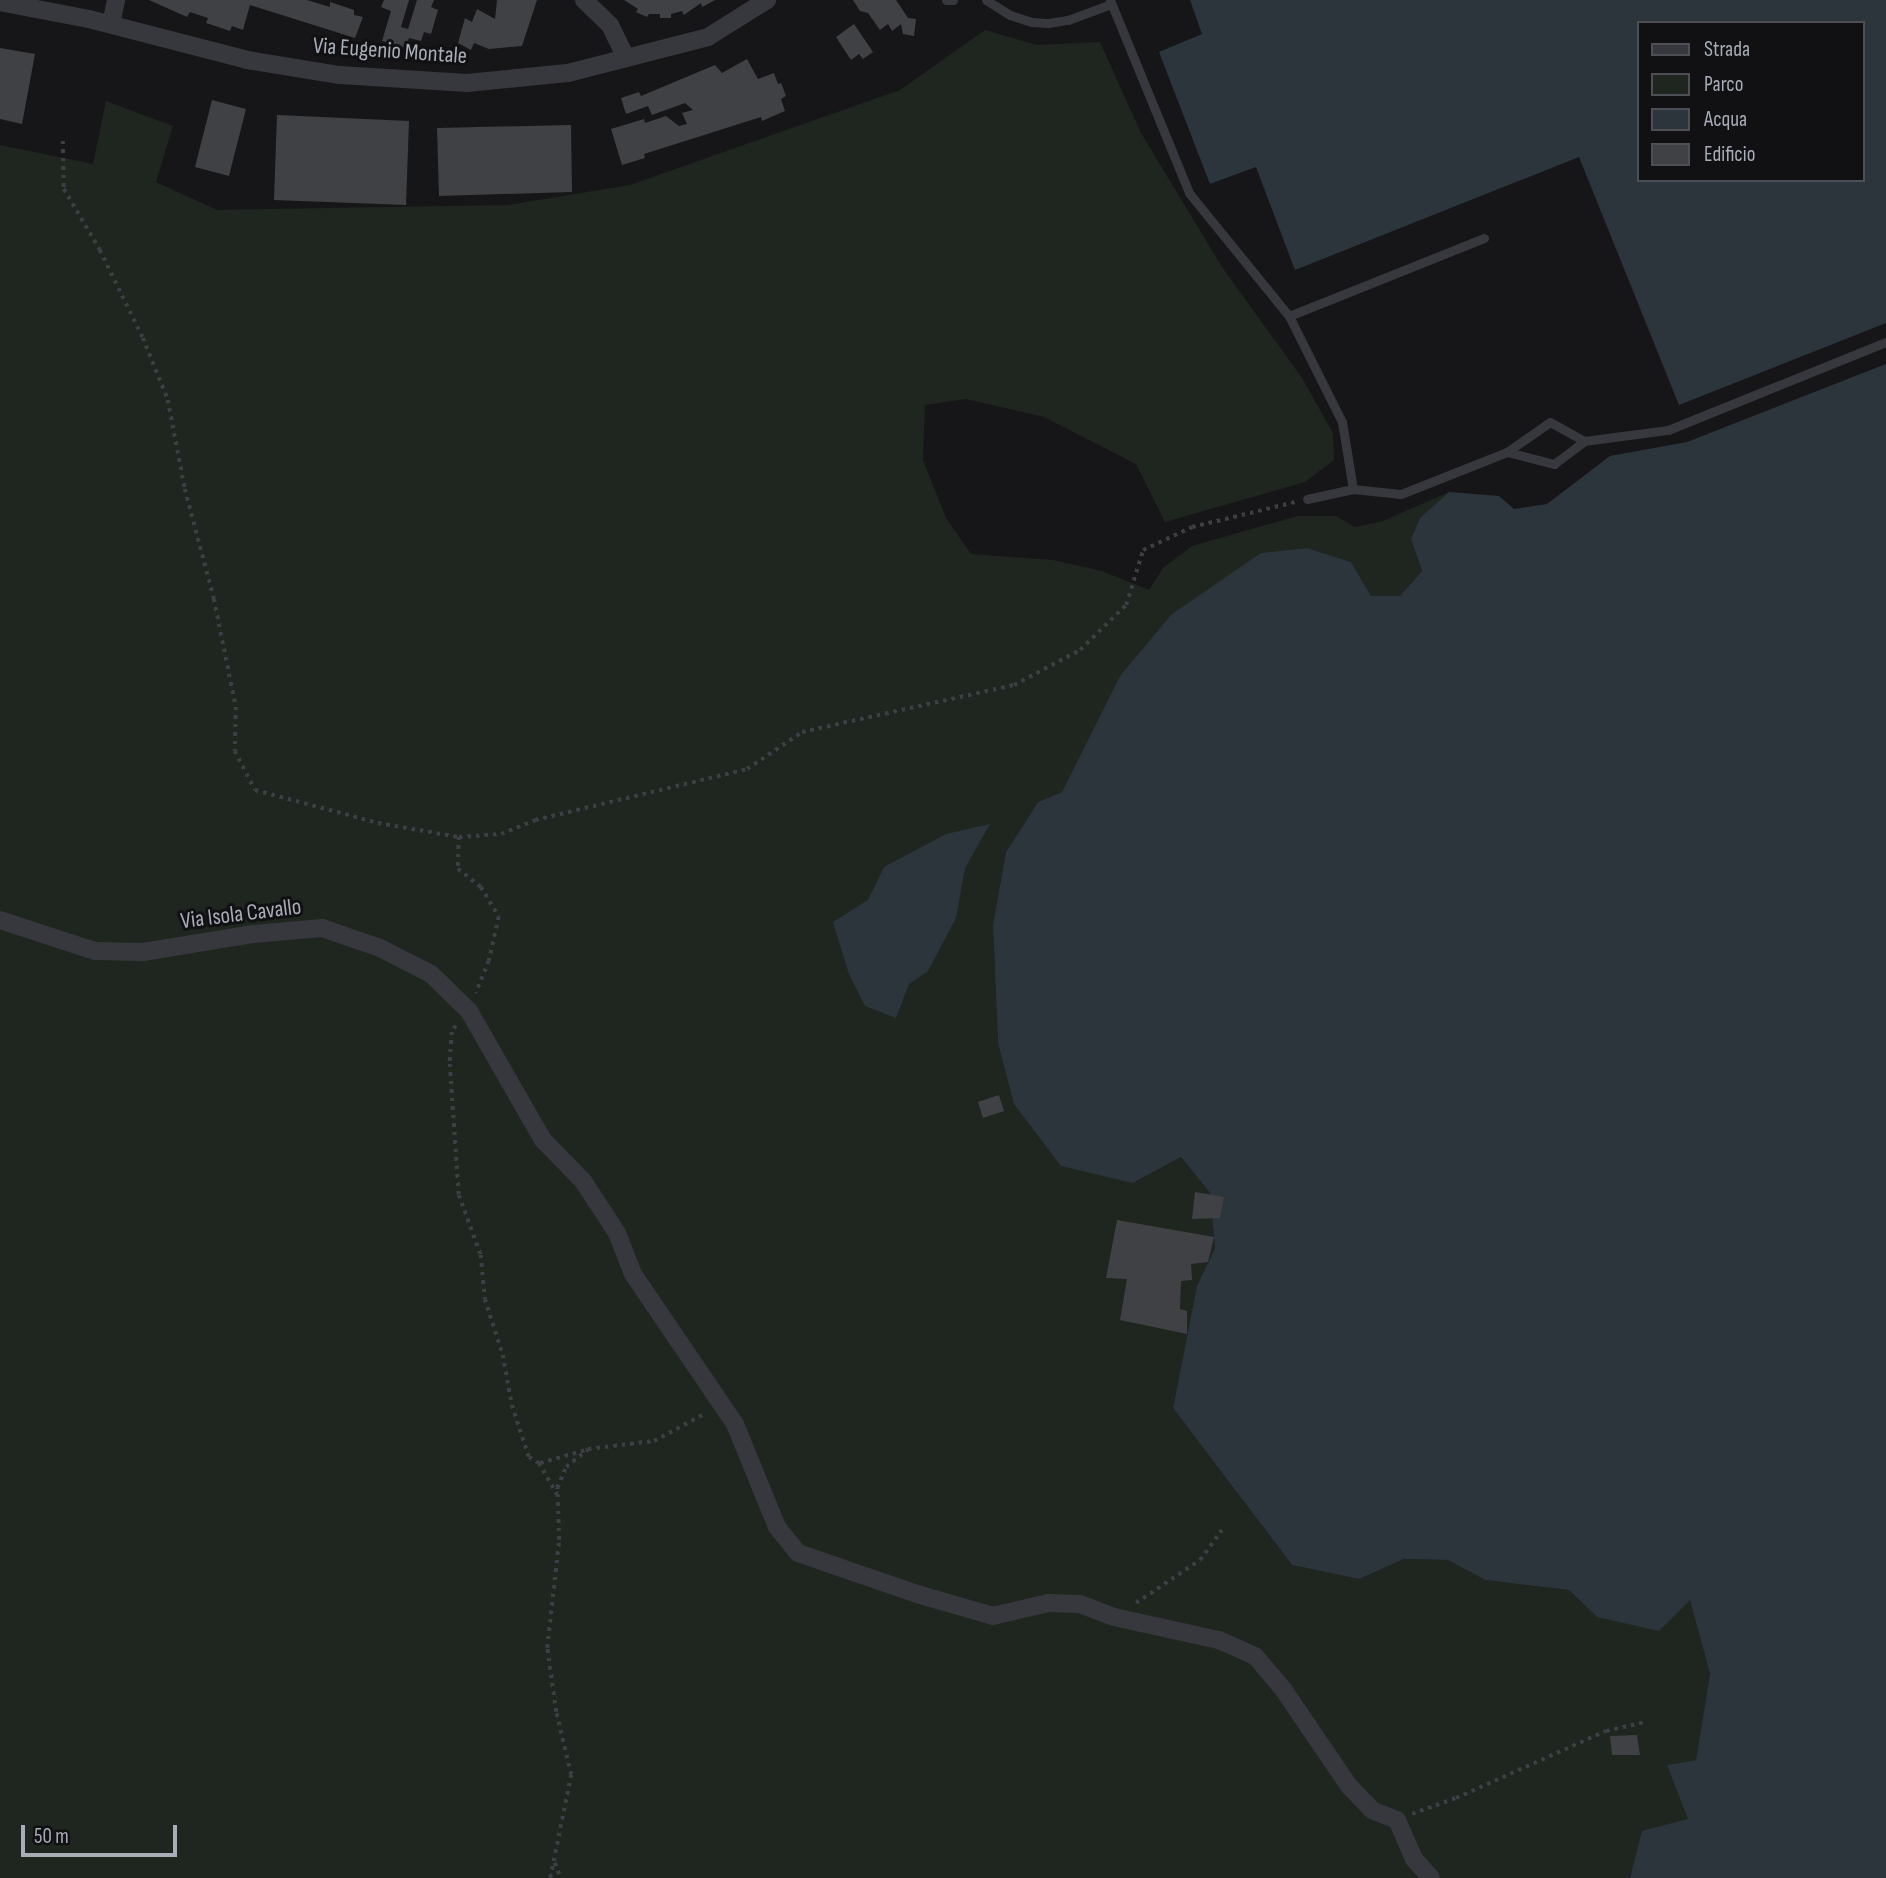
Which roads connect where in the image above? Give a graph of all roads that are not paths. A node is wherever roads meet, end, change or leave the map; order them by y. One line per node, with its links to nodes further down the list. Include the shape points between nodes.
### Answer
1 (116, 0): 10 (street)
2 (584, 0): 11 (street, via 610,25)
3 (767, 0): 11 (street, Via Eugenio Montale, via 708,37)
4 (946, 0): 5 (lane)
5 (953, 0)
6 (986, 0): 8 (lane, via 1010,15 1048,23)
7 (0, 2): 9 (street, Via Eugenio Montale)
8 (1111, 2): 13 (lane, via 1189,193)
9 (36, 3): 10 (street, Via Eugenio Montale)
10 (111, 24): 11 (street, Via Eugenio Montale, via 247,60 353,76 467,83 568,73)
11 (626, 58)
12 (1484, 237): 13 (lane)
13 (1289, 316): 17 (lane, via 1342,422)
14 (1886, 342): 15 (lane, via 1668,430)
15 (1584, 440): 16 (lane, via 1554,464); 16 (lane, via 1550,422)
16 (1507, 452): 17 (lane, via 1401,494)
17 (1353, 489): 18 (lane)
18 (1307, 499)
19 (0, 920): 20 (street, Via Isola Cavallo, via 95,951 143,952 253,934 322,929 380,947 431,974 469,1011 543,1140 583,1181 617,1233 633,1274 735,1424 777,1527 798,1553 993,1616 1048,1603 1080,1604 1114,1617 1219,1640 1255,1656 1349,1786 1372,1810 1397,1820 1414,1859)
20 (1431, 1878)

